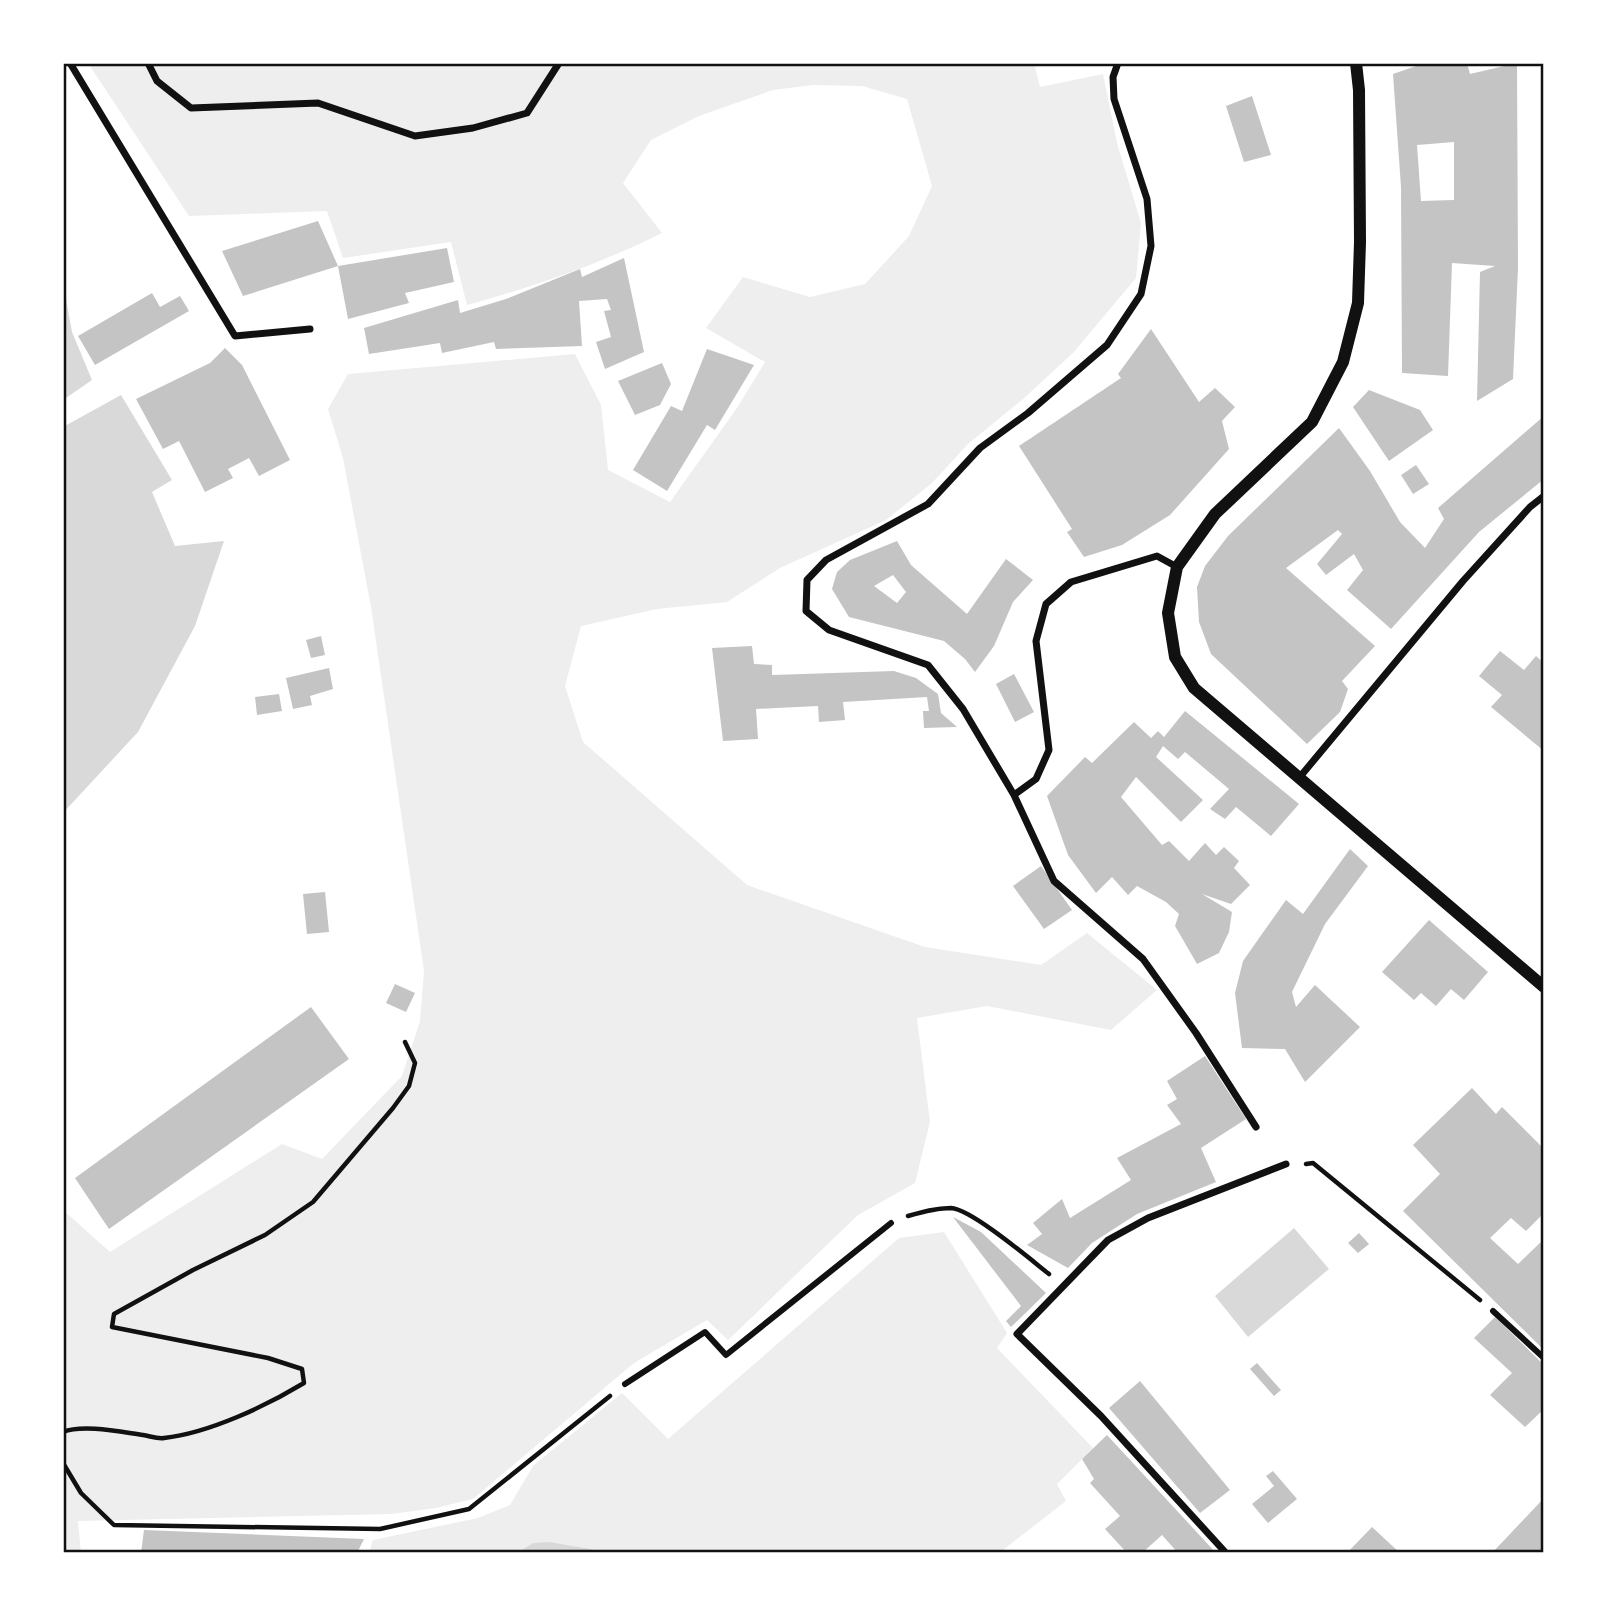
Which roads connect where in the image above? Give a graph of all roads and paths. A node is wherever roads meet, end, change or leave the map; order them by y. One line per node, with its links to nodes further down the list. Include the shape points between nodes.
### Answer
1 (70, 63): 6 (street, via 235,336)
2 (148, 63): 3 (street, via 157,81 191,108 318,103 415,136 474,128 527,113)
3 (559, 63)
4 (1118, 63): 10 (street, via 1114,99 1147,199 1151,246 1141,294 1107,345 980,448 928,504 826,560 807,580 806,611 829,630 928,665 962,709)
5 (1356, 63): 8 (street, via 1358,303 1343,362 1312,422 1215,514)
6 (310, 329)
7 (1544, 496): 9 (street, via 1462,581)
8 (1177, 567): 9 (street, via 1168,613 1175,657 1194,688); 10 (street, via 1157,556 1071,582 1046,604 1036,641 1049,750 1036,779)
9 (1299, 778): 11 (street)
10 (1014, 796): 13 (street, via 1054,881 1143,959)
11 (1544, 987)
12 (404, 1042): 20 (path, via 415,1063 409,1086 313,1202 265,1235 114,1314 112,1327 268,1358 302,1369 304,1383 257,1409 162,1438 72,1428)
13 (1256, 1127)
14 (1286, 1164): 16 (street, via 1138,1223 1108,1240); 17 (path, via 1313,1163)
15 (891, 1223): 16 (path, via 923,1211 953,1208 988,1226); 19 (street, via 726,1355 705,1332)
16 (1064, 1285): 22 (street, via 1017,1334 1101,1416)
17 (1493, 1311): 18 (street)
18 (1544, 1358)
19 (625, 1384): 21 (path, via 469,1509 380,1529 114,1525 82,1493)
20 (63, 1432)
21 (63, 1463)
22 (1226, 1553)

